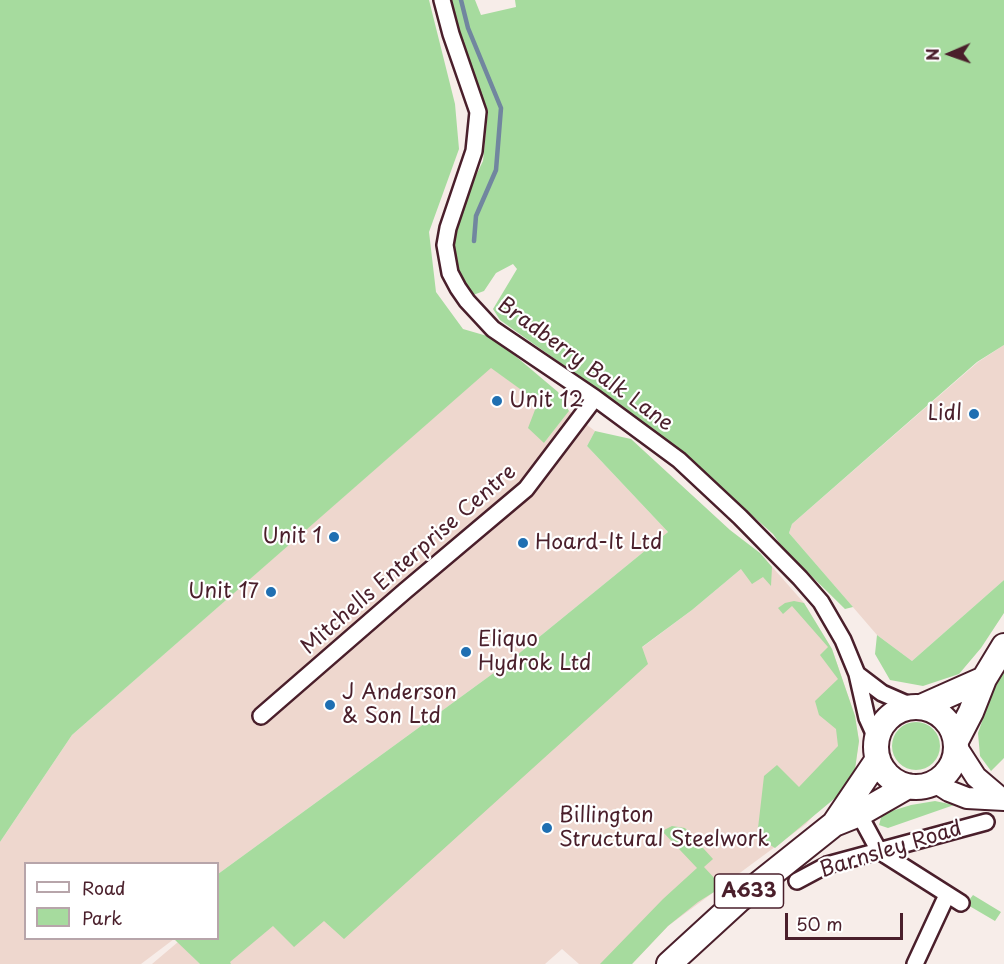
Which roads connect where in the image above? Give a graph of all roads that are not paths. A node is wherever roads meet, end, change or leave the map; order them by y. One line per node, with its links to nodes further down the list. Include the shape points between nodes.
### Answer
1 (442, 0): 2 (street, Bradberry Balk Lane, via 478,112 472,158 448,228 450,273 467,301 493,329)
2 (595, 398): 4 (street, Bradberry Balk Lane, via 679,460 760,537 821,602); 7 (street, Mitchells Enterprise Centre, via 526,489)
3 (1004, 646): 5 (main road)
4 (857, 674): 6 (street, via 882,693); 9 (street, Bradberry Balk Lane)
5 (984, 679): 6 (main road); 8 (main road)
6 (918, 707): 8 (main road, via 947,721); 9 (main road, via 894,714 880,730)
7 (261, 716)
8 (956, 743): 10 (main road, via 952,766); 12 (street, Barnsley Road, via 976,777)
9 (878, 749): 11 (main road, via 890,777); 15 (main road, Barnsley Road / A633)
10 (935, 782): 11 (main road); 12 (street, Barnsley Road, via 967,798)
11 (908, 786): 13 (main road, Barnsley Road)
12 (1003, 799)
13 (859, 814): 15 (main road, Barnsley Road); 16 (street)
14 (986, 822): 16 (street, Barnsley Road)
15 (834, 824): 18 (main road, Barnsley Road / A633, via 740,898)
16 (879, 851): 17 (street, Barnsley Road, via 827,865); 19 (street, via 954,899)
17 (797, 881)
18 (669, 964)
19 (915, 964)

